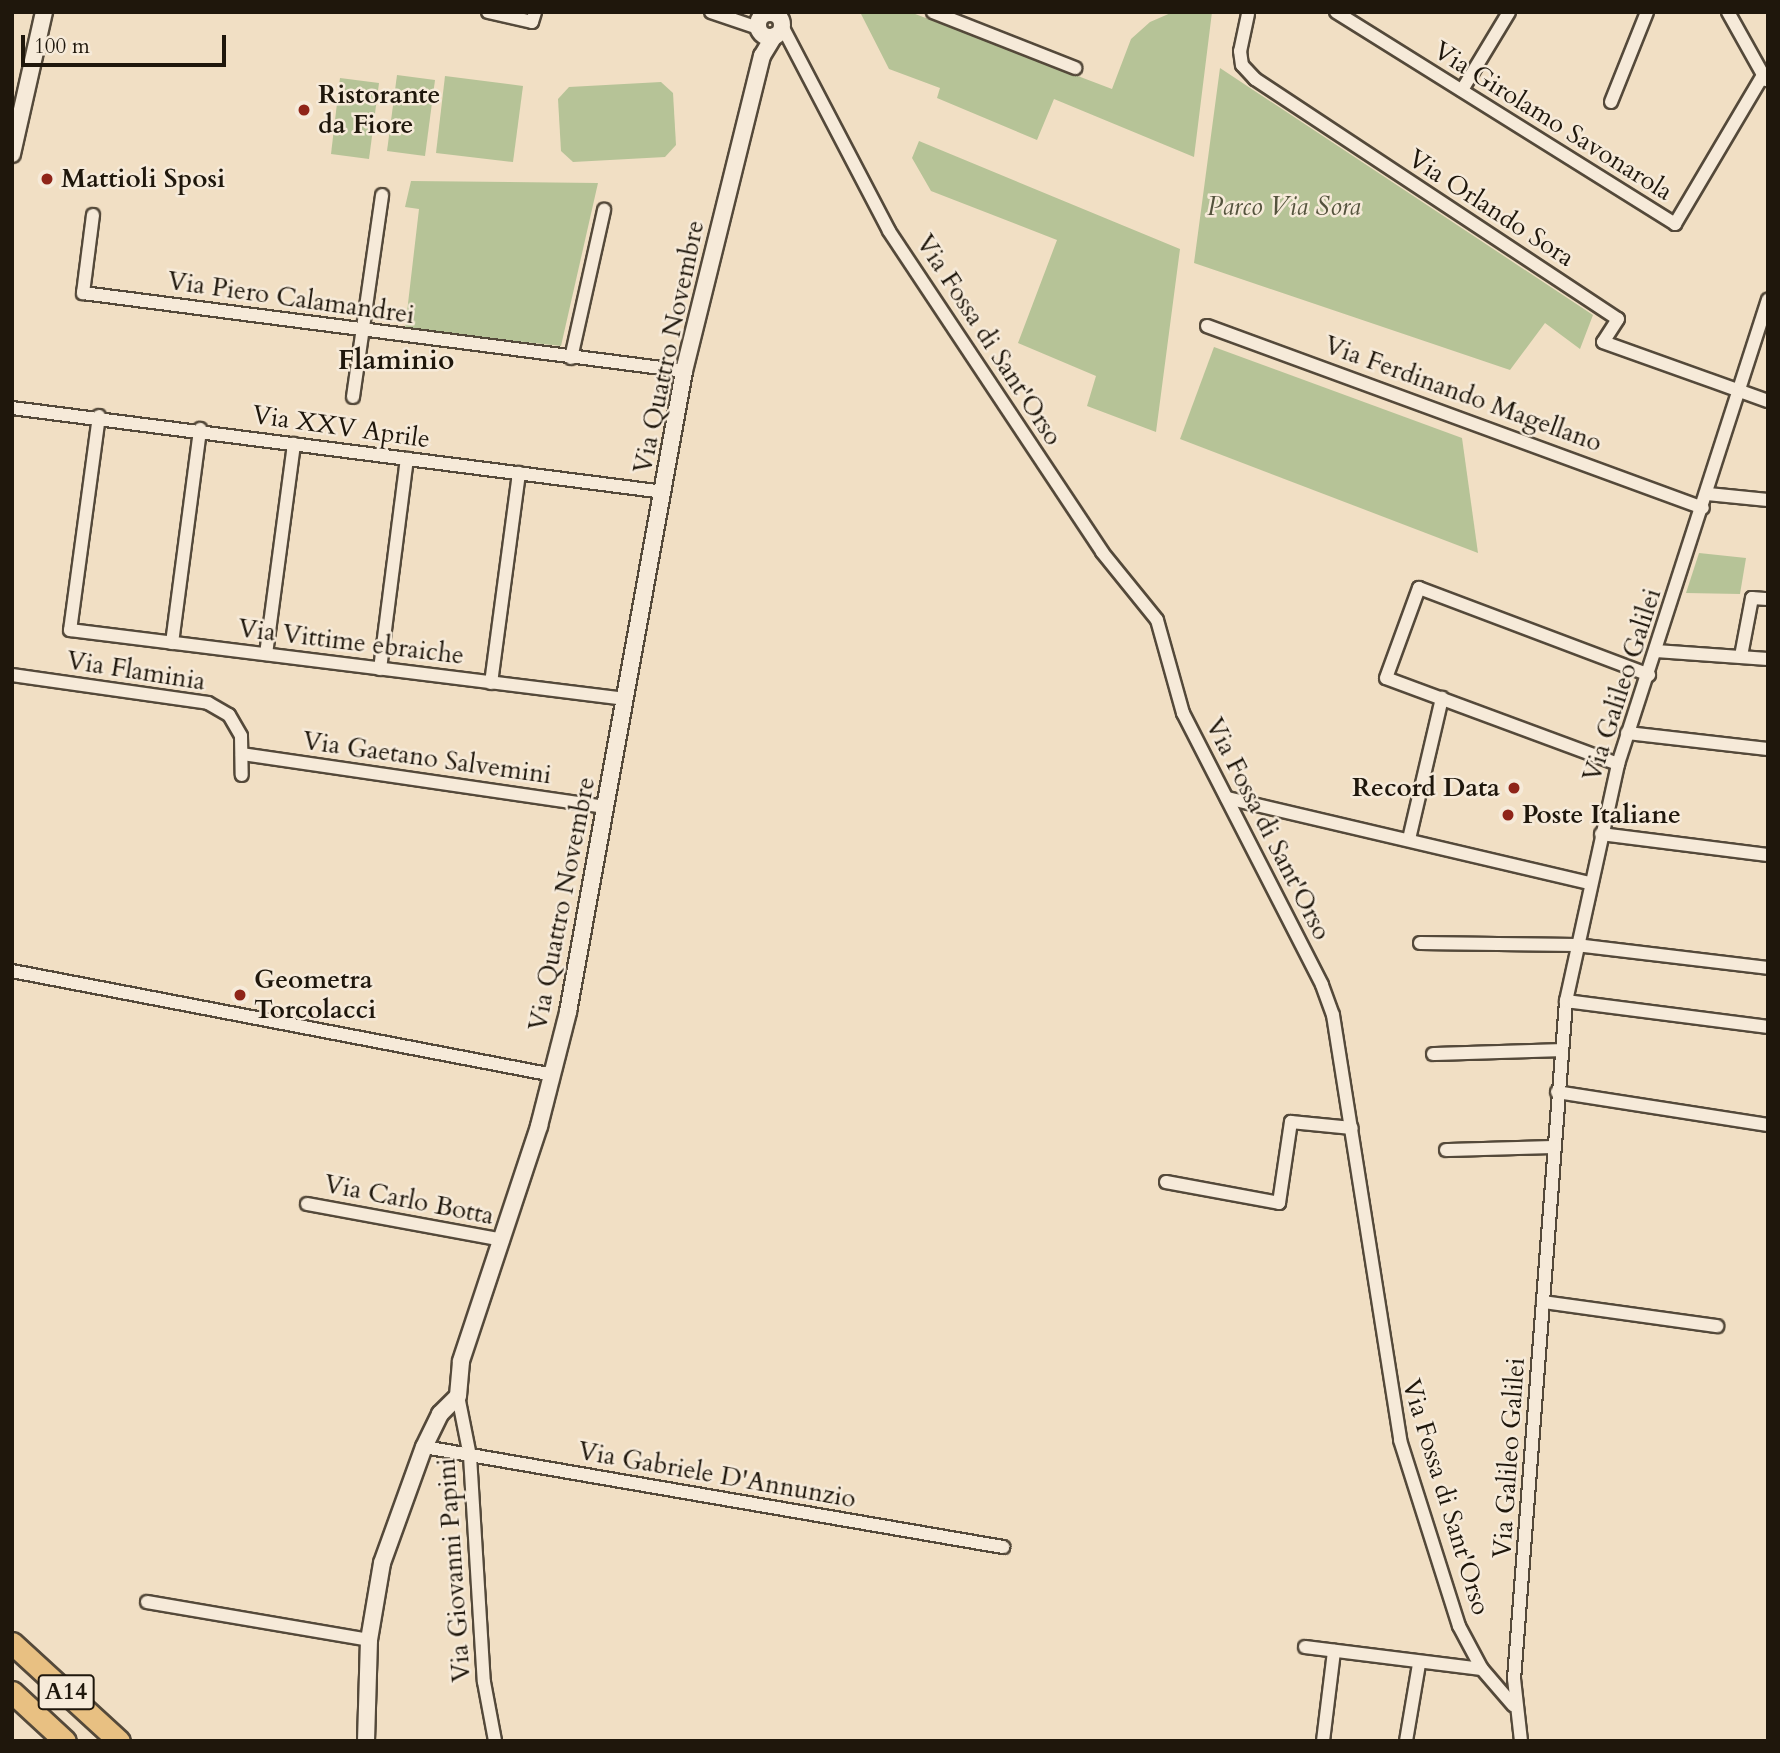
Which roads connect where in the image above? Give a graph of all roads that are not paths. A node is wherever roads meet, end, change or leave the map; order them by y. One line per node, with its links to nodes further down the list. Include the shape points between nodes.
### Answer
1 (44, 12): 16 (street)
2 (488, 12): 3 (street, via 533,22)
3 (535, 12)
4 (711, 12): 11 (street)
5 (933, 12): 12 (street)
6 (1336, 12): 14 (street, Via Girolamo Savonarola)
7 (1509, 12): 14 (street)
8 (1647, 12): 15 (street)
9 (1728, 12): 13 (street)
10 (1248, 14): 25 (street, Via Orlando Sora, via 1240,51 1242,65 1255,79 1618,319 1603,342)
11 (769, 22): 24 (street, Via Quattro Novembre); 55 (street, Via Fossa di Sant'Orso, via 794,51 889,231 1094,540 1157,620 1173,689)
12 (1074, 68)
13 (1765, 79): 14 (street, Via Girolamo Savonarola, via 1675,224)
14 (1462, 90)
15 (1611, 102)
16 (12, 154)
17 (382, 195): 22 (street)
18 (604, 210): 23 (street)
19 (93, 215): 22 (street, Via Piero Calamandrei, via 83,293)
20 (1768, 300): 25 (street, Via Galileo Galilei)
21 (1207, 326): 37 (street, Via Ferdinando Magellano)
22 (363, 331): 23 (street, Via Piero Calamandrei); 26 (street)
23 (571, 358): 24 (street, Via Piero Calamandrei)
24 (684, 371): 34 (street, Via Quattro Novembre)
25 (1738, 394): 27 (street); 35 (street, Via Galileo Galilei)
26 (353, 397)
27 (1768, 401)
28 (12, 408): 29 (street, Via XXV Aprile)
29 (99, 416): 30 (street, Via XXV Aprile); 39 (street, Via Vittime ebraiche, via 70,630)
30 (200, 429): 31 (street, Via XXV Aprile); 39 (street)
31 (294, 444): 32 (street, Via XXV Aprile); 41 (street)
32 (407, 459): 33 (street, Via XXV Aprile); 44 (street)
33 (519, 473): 34 (street, Via XXV Aprile); 47 (street)
34 (664, 492): 49 (street, Via Quattro Novembre)
35 (1708, 494): 36 (street); 37 (street, Via Galileo Galilei)
36 (1768, 500)
37 (1703, 508): 40 (street, Via Galileo Galilei)
38 (1768, 599): 42 (street, via 1752,598)
39 (172, 643): 41 (street, Via Vittime ebraiche)
40 (1656, 652): 42 (street); 46 (street, Via Galileo Galilei)
41 (266, 654): 44 (street, Via Vittime ebraiche)
42 (1741, 656): 43 (street)
43 (1768, 659)
44 (380, 668): 47 (street, Via Vittime ebraiche)
45 (12, 674): 52 (street, Via Flaminia, via 208,703 229,715)
46 (1649, 675): 48 (street, via 1419,588 1386,678); 50 (street, Via Galileo Galilei)
47 (491, 682): 49 (street, Via Vittime ebraiche)
48 (1442, 698): 53 (street); 58 (street)
49 (626, 699): 56 (street, Via Quattro Novembre)
50 (1627, 733): 51 (street); 53 (street, Via Galileo Galilei)
51 (1768, 749)
52 (242, 754): 54 (street, Via Flaminia); 56 (street, Via Gaetano Salvemini)
53 (1618, 764): 57 (street, Via Galileo Galilei)
54 (243, 775)
55 (1227, 798): 58 (street); 72 (street, Via Fossa di Sant'Orso, via 1322,985)
56 (606, 807): 69 (street, Via Quattro Novembre)
57 (1601, 834): 59 (street); 60 (street, Via Galileo Galilei)
58 (1409, 839): 60 (street)
59 (1768, 855)
60 (1589, 883): 62 (street, Via Galileo Galilei)
61 (1420, 943): 62 (street)
62 (1576, 945): 63 (street); 65 (street, Via Galileo Galilei)
63 (1768, 968)
64 (12, 971): 69 (street)
65 (1566, 1001): 66 (street); 67 (street, Via Galileo Galilei)
66 (1768, 1027)
67 (1558, 1049): 68 (street); 70 (street, Via Galileo Galilei)
68 (1433, 1054)
69 (553, 1075): 77 (street, Via Quattro Novembre)
70 (1557, 1092): 71 (street); 73 (street, Via Galileo Galilei)
71 (1768, 1125)
72 (1352, 1128): 75 (street, via 1292,1122 1279,1203); 90 (street, Via Fossa di Sant'Orso, via 1400,1440 1459,1626)
73 (1555, 1147): 74 (street); 78 (street, Via Galileo Galilei)
74 (1446, 1150)
75 (1166, 1182)
76 (307, 1204): 77 (street, Via Carlo Botta)
77 (503, 1240): 80 (street, Via Quattro Novembre, via 461,1361)
78 (1543, 1302): 79 (street); 92 (street, Via Galileo Galilei)
79 (1717, 1326)
80 (458, 1396): 81 (street, via 440,1413); 82 (street, Via Giovanni Papini)
81 (424, 1447): 82 (street, Via Gabriele D'Annunzio); 85 (street, via 382,1563)
82 (470, 1456): 83 (street, Via Gabriele D'Annunzio); 96 (street, Via Giovanni Papini, via 484,1682)
83 (1003, 1547)
84 (147, 1602): 85 (street)
85 (369, 1640): 95 (street)
86 (12, 1643): 94 (highway, A14)
87 (1305, 1647): 88 (street)
88 (1334, 1651): 89 (street); 97 (street)
89 (1419, 1664): 90 (street); 98 (street)
90 (1482, 1669): 92 (street, Via Fossa di Sant'Orso)
91 (12, 1692): 93 (highway, A14)
92 (1513, 1705): 99 (street, Via Galileo Galilei)
93 (65, 1741)
94 (119, 1741)
95 (366, 1741)
96 (495, 1741)
97 (1323, 1741)
98 (1406, 1741)
99 (1521, 1741)

